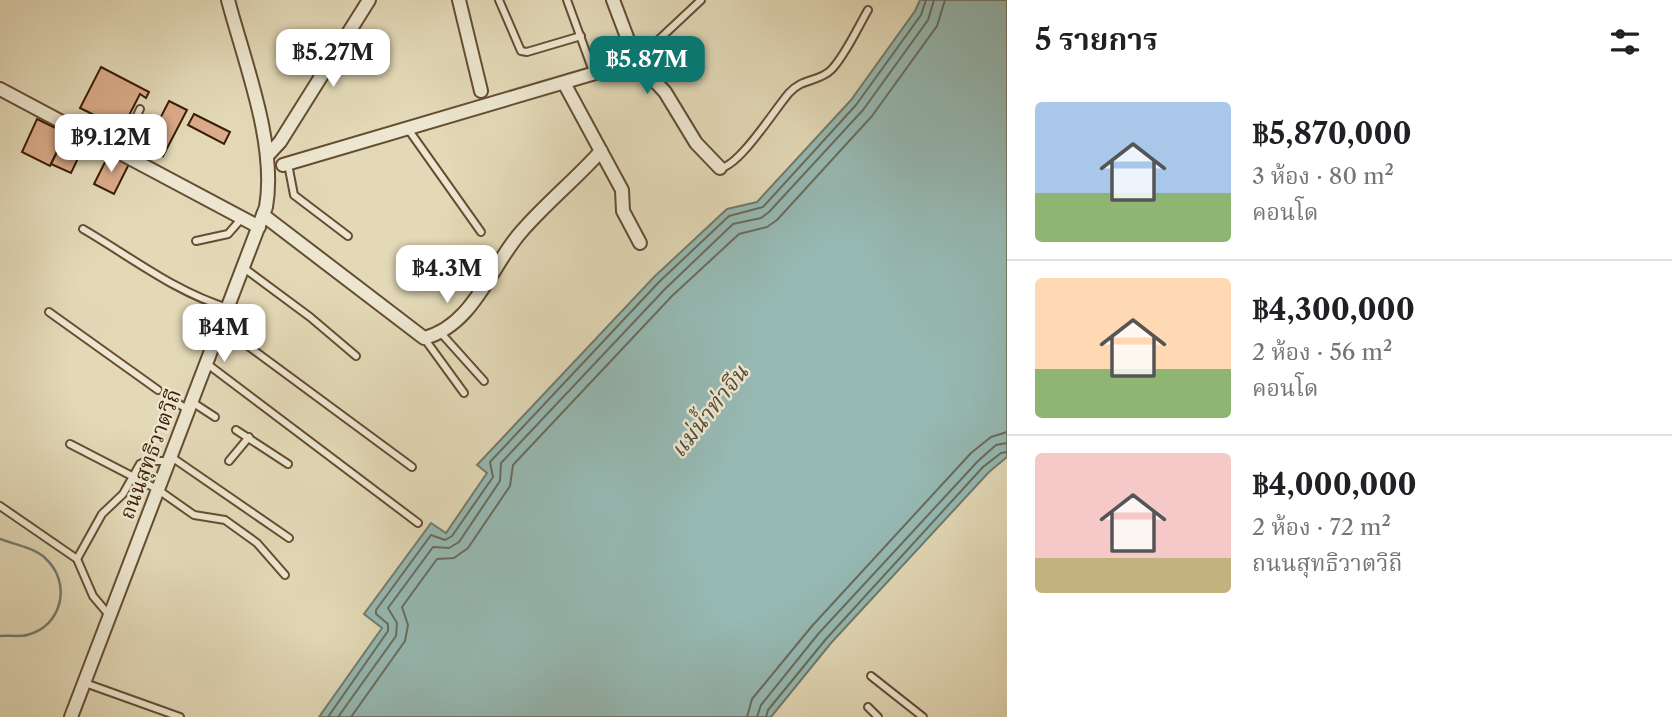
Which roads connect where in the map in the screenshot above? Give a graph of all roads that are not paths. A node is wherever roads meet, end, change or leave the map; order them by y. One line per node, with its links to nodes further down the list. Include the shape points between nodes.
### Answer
1 (228, 0): 20 (street, ถนนสุทธิวาตวิถี)
2 (369, 0): 17 (street)
3 (459, 0): 14 (street)
4 (499, 0): 9 (lane, via 521,51)
5 (567, 0): 9 (lane)
6 (613, 0): 10 (street)
7 (701, 0): 10 (lane)
8 (868, 10): 22 (lane, via 831,71 791,91 740,154)
9 (580, 37): 11 (lane)
10 (636, 61): 11 (street); 22 (street, via 665,92 696,144)
11 (594, 74): 12 (street)
12 (564, 83): 14 (street); 18 (street)
13 (0, 89): 19 (street)
14 (483, 97): 16 (street)
15 (140, 109): 19 (lane)
16 (408, 129): 21 (street); 26 (lane)
17 (280, 142): 20 (street); 21 (street)
18 (601, 151): 29 (street, via 622,190 623,211); 34 (street, via 519,234 474,301)
19 (119, 152): 23 (street)
20 (267, 156): 21 (street, ถนนสุทธิวาตวิถี)
21 (282, 166): 24 (street, ถนนสุทธิวาตวิถี, via 268,191); 27 (lane, via 294,195)
22 (720, 168)
23 (242, 218): 24 (street); 28 (lane, via 228,234)
24 (261, 221): 30 (street, ถนนสุทธิวาตวิถี); 35 (street)
25 (83, 229): 31 (lane, via 179,289)
26 (481, 232)
27 (348, 236)
28 (196, 241)
29 (640, 243)
30 (244, 268): 31 (street, ถนนสุทธิวาตวิถี); 36 (lane)
31 (229, 308): 33 (street, ถนนสุทธิวาตวิถี)
32 (49, 312): 39 (lane)
33 (221, 326): 37 (street, ถนนสุทธิวาตวิถี); 50 (lane)
34 (440, 332): 35 (street); 38 (lane)
35 (424, 338): 40 (lane)
36 (356, 356)
37 (206, 363): 42 (street, ถนนสุทธิวาตวิถี); 54 (lane)
38 (484, 381)
39 (158, 390)
40 (464, 393)
41 (173, 400): 42 (lane)
42 (190, 406): 43 (lane); 47 (street, ถนนสุทธิวาตวิถี)
43 (215, 417)
44 (236, 430): 45 (lane)
45 (249, 437): 48 (lane); 49 (lane)
46 (70, 444): 51 (lane)
47 (169, 458): 51 (lane, via 146,461); 52 (street, ถนนสุทธิวาตวิถี); 55 (lane)
48 (229, 461)
49 (288, 464)
50 (412, 467)
51 (133, 477): 52 (lane); 56 (lane, via 102,514)
52 (157, 488): 57 (lane, via 194,515 225,520 257,543); 58 (street, ถนนสุทธิวาตวิถี)
53 (0, 506): 56 (lane)
54 (418, 523)
55 (289, 538)
56 (77, 559): 58 (lane, via 93,596)
57 (285, 575)
58 (109, 615): 60 (street, ถนนสุทธิวาตวิถี)
59 (871, 676): 65 (lane)
60 (83, 683): 62 (street, ถนนสุทธิวาตวิถี); 63 (lane)
61 (868, 707): 64 (lane)
62 (71, 717)
63 (180, 717)
64 (878, 717)
65 (923, 717)

